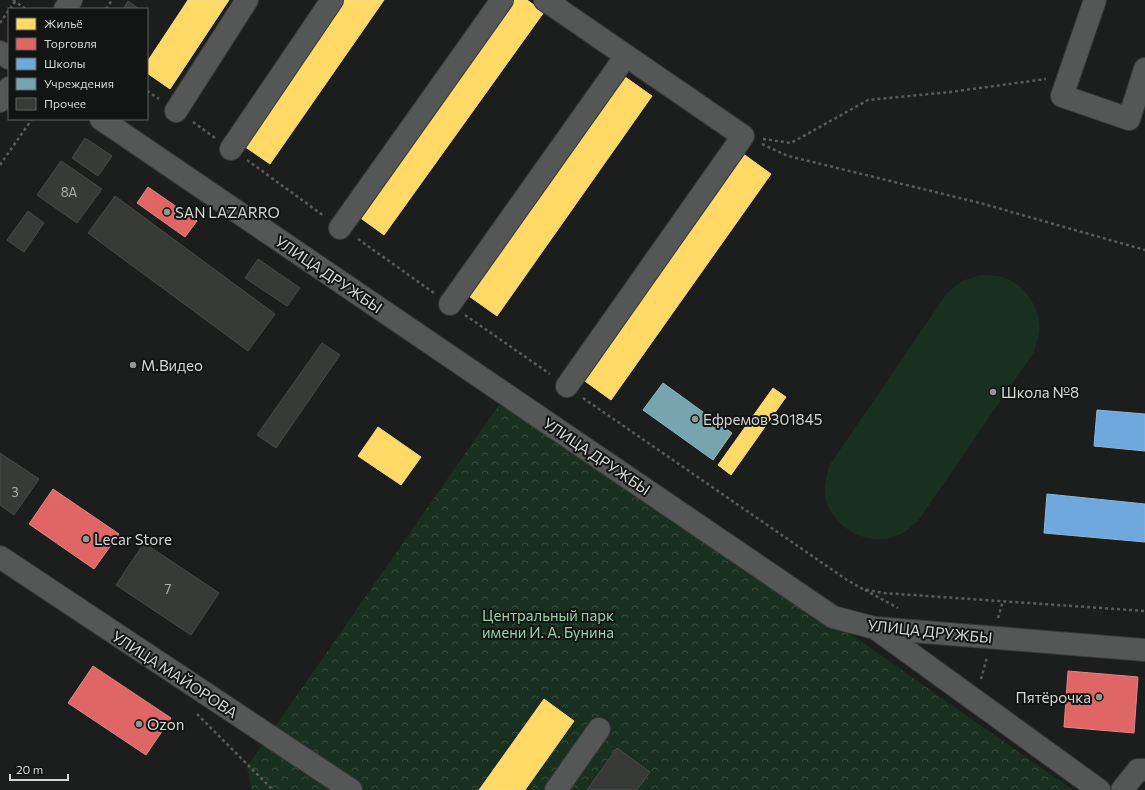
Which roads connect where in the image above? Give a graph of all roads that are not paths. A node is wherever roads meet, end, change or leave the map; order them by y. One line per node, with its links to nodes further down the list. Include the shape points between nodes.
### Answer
1 (71, 0): 7 (street)
2 (247, 0): 12 (street)
3 (332, 0): 14 (street)
4 (502, 0): 15 (street)
5 (545, 0): 8 (street)
6 (1094, 0): 9 (street, via 1062,96 1129,118)
7 (65, 8)
8 (626, 56): 16 (street); 17 (street, via 743,136)
9 (1145, 69)
10 (8, 89): 11 (street)
11 (0, 101)
12 (176, 111)
13 (102, 120): 19 (street, УЛИЦА ДРУЖБЫ, via 833,617)
14 (231, 149)
15 (340, 228)
16 (450, 304)
17 (567, 386)
18 (0, 557): 23 (street, УЛИЦА МАЙОРОВА)
19 (874, 628): 20 (street, УЛИЦА ДРУЖБЫ); 25 (street)
20 (1145, 650)
21 (599, 729): 24 (street)
22 (1145, 770): 26 (street, via 1138,770)
23 (351, 790)
24 (556, 790)
25 (1098, 790)
26 (1122, 790)

